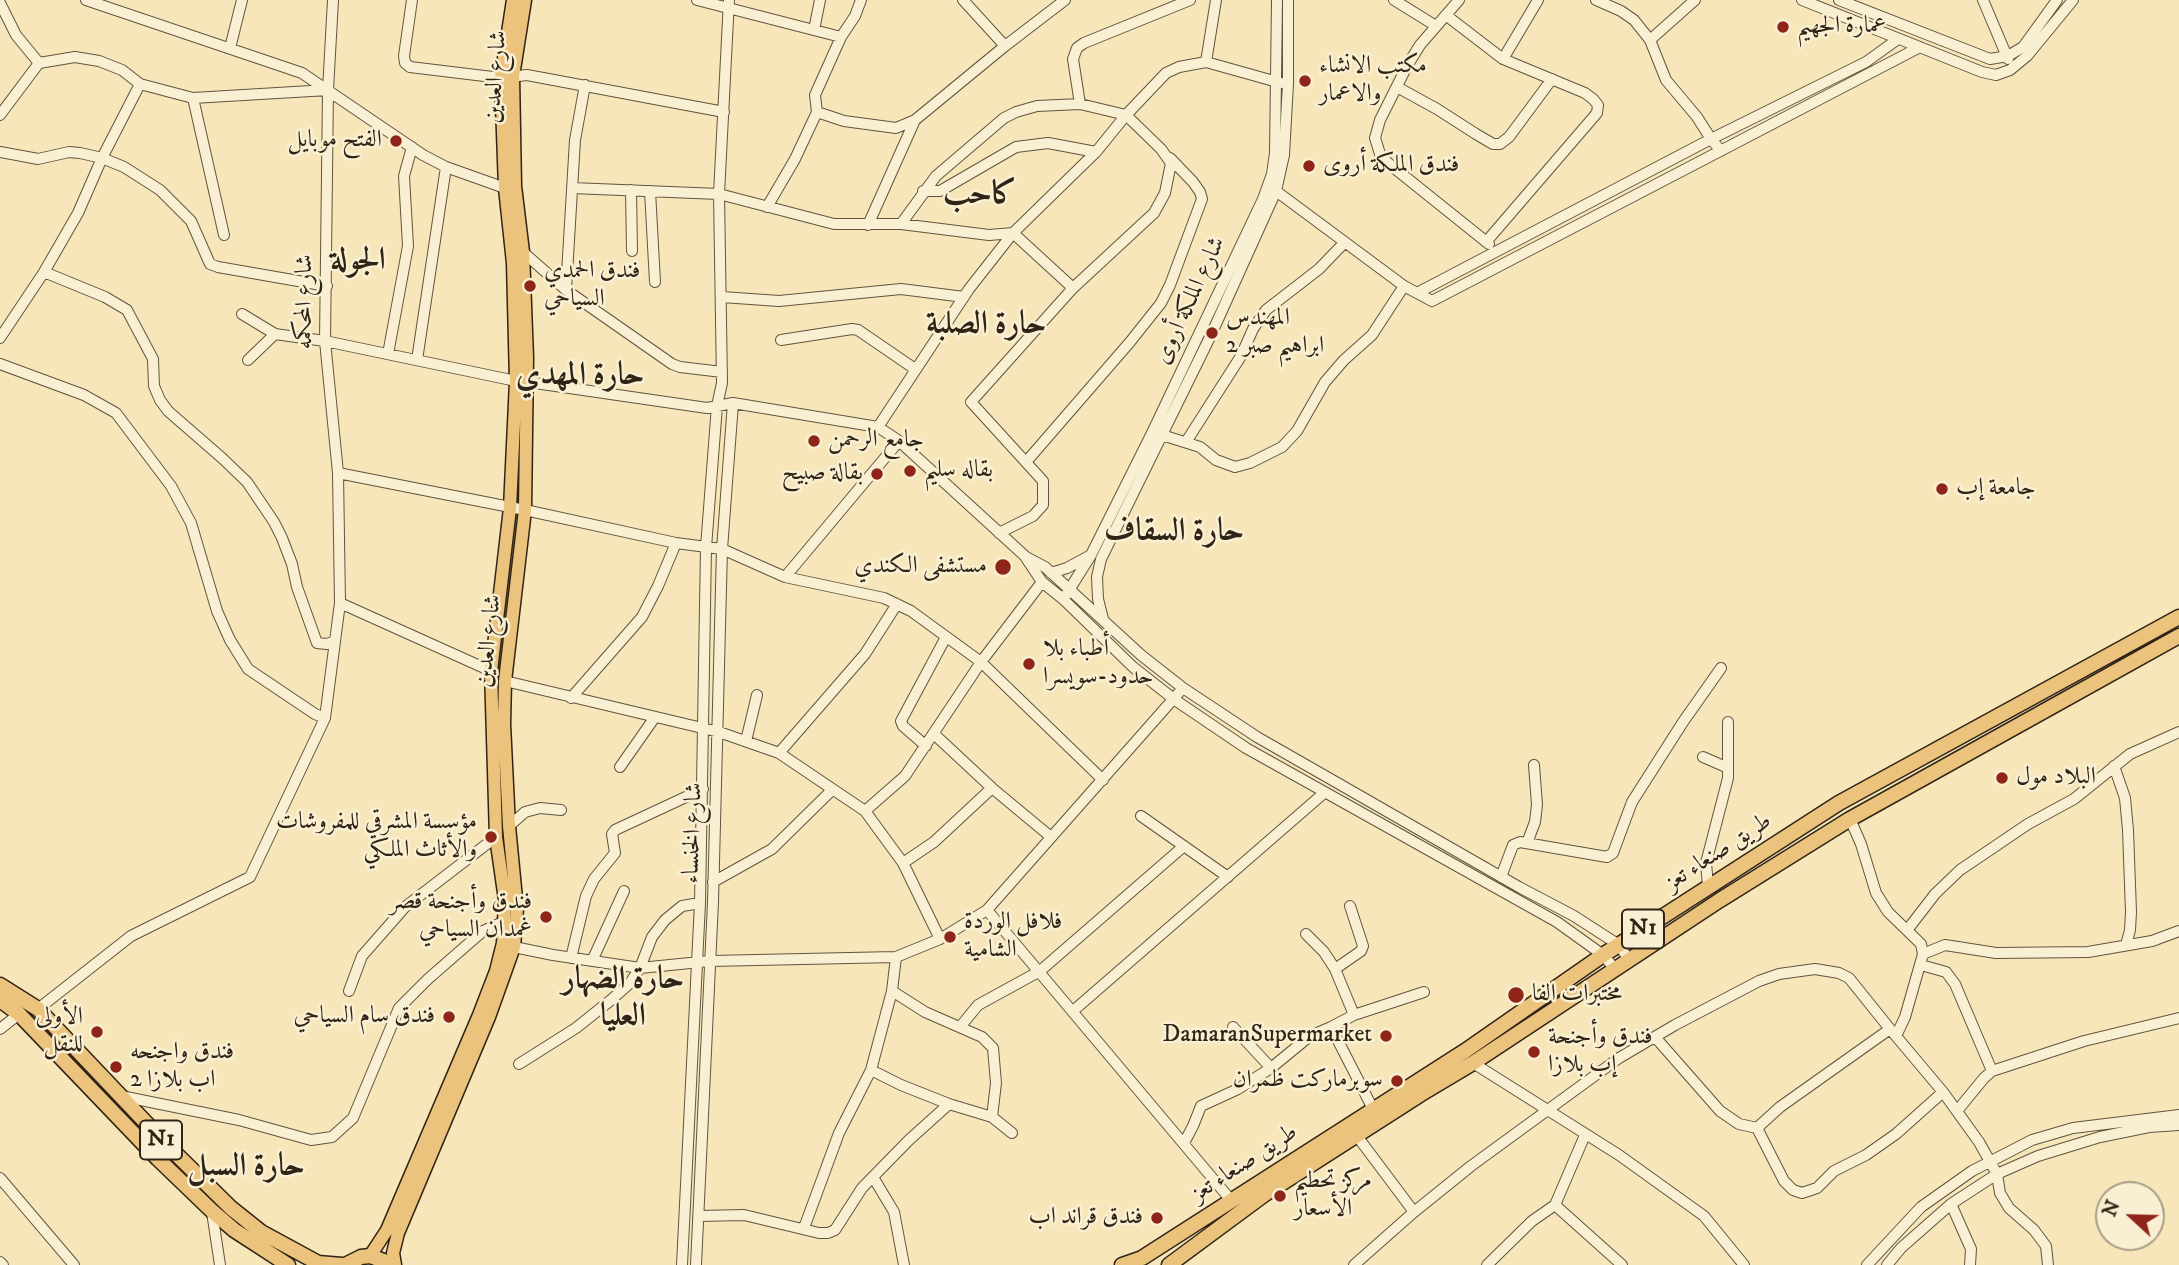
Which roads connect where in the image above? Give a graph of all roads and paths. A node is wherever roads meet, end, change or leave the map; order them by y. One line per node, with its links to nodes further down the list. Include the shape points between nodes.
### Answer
1 (86, 0): 36 (street)
2 (242, 0): 36 (street)
3 (333, 0): 49 (street, شارع المحكمه)
4 (412, 0): 42 (street, via 405,63)
5 (513, 0): 42 (main road, شارع العدين)
6 (525, 0): 42 (main road, شارع العدين)
7 (697, 0): 27 (street)
8 (820, 0): 30 (street)
9 (861, 0): 31 (street)
10 (963, 0): 34 (street)
11 (1065, 0): 34 (street)
12 (1190, 0): 51 (street, via 1077,48 1073,59)
13 (1216, 0): 39 (street)
14 (1277, 0): 44 (street, شارع الملكة أروى)
15 (1287, 0): 46 (street, شارع الملكة أروى)
16 (1394, 0): 29 (street)
17 (1459, 0): 28 (street)
18 (1538, 0): 38 (street)
19 (1596, 0): 33 (street, via 1634,20)
20 (1695, 0): 33 (street)
21 (1802, 0): 32 (street)
22 (1839, 0): 37 (street, via 1990,59)
23 (1983, 0): 37 (street)
24 (2057, 0): 37 (street, via 2023,47)
25 (2073, 0): 41 (street)
26 (0, 1): 40 (street, via 16,35)
27 (729, 4): 30 (street); 54 (street, شارع الخنساء)
28 (1447, 16): 29 (street); 38 (street)
29 (1436, 26): 48 (street)
30 (814, 30): 31 (street)
31 (841, 37): 52 (street, via 815,95)
32 (1898, 39): 35 (street); 57 (street, via 1866,62)
33 (1650, 40): 57 (street, via 1666,80)
34 (1005, 46): 56 (street)
35 (1920, 47): 41 (street, via 1982,72 1997,75); 59 (street)
36 (230, 48): 49 (street, via 302,73)
37 (2008, 56): 41 (street)
38 (1503, 59): 43 (street)
39 (1206, 62): 44 (street); 55 (street, via 1166,73)
40 (39, 63): 45 (street, via 75,57 99,61 122,69); 53 (street)
41 (2010, 70)
42 (507, 77): 47 (street, via 527,75); 65 (main road, شارع العدين)
43 (1552, 79): 48 (street, via 1500,144); 78 (street, via 1593,99 1597,113)
44 (1276, 82): 46 (street); 119 (street, شارع الملكة أروى, via 1275,153 1263,199)
45 (140, 84): 50 (street); 63 (street)
46 (1288, 84): 70 (street, شارع الملكة أروى, via 1284,155)
47 (585, 85): 54 (street); 66 (street)
48 (1397, 87): 78 (street, via 1375,138 1380,154)
49 (328, 90): 50 (street); 58 (street); 85 (street, شارع المحكمه)
50 (193, 98): 76 (street)
51 (1080, 104): 55 (street); 69 (street, via 1037,106 1004,118)
52 (817, 111): 56 (street, via 877,127 896,128); 72 (street)
53 (1, 112)
54 (724, 112): 71 (street, شارع الخنساء)
55 (1126, 115): 61 (street); 62 (street)
56 (915, 120): 74 (street)
57 (1711, 139): 59 (street); 80 (street)
58 (412, 147): 64 (street); 97 (street, via 404,176 408,246)
59 (1721, 151): 82 (street)
60 (0, 152): 63 (street, via 38,159 69,152)
61 (1096, 152): 69 (street, via 1048,143 1016,147 940,191); 75 (street)
62 (1168, 157): 87 (street, via 1171,163 1160,205); 110 (street, via 1193,182 1202,200 1170,285 1130,342)
63 (102, 158): 83 (street, via 78,214); 85 (street, via 160,190 178,207 191,221 210,264)
64 (446, 167): 65 (street); 99 (street)
65 (510, 187): 81 (main road, شارع العدين); 103 (main road, شارع العدين)
66 (572, 188): 67 (street); 88 (street)
67 (631, 190): 68 (street); 79 (street)
68 (650, 191): 71 (street); 84 (street)
69 (923, 191): 73 (street)
70 (1276, 191): 77 (street); 107 (street, شارع الملكة أروى)
71 (719, 194): 72 (street); 90 (street, شارع الخنساء)
72 (767, 207): 74 (street, via 834,224)
73 (901, 224): 74 (street); 75 (street, via 989,235)
74 (868, 225)
75 (1013, 233): 87 (street); 91 (street)
76 (224, 235)
77 (1346, 242): 86 (street); 109 (street, via 1266,310)
78 (1486, 242): 80 (street)
79 (632, 251)
80 (1496, 251): 82 (street); 89 (street)
81 (523, 252): 88 (street); 103 (main road, شارع العدين)
82 (1507, 261): 89 (street, via 1432,301)
83 (44, 272): 94 (street); 130 (street, via 127,310 153,359 154,386 160,400 247,482 282,538 317,643)
84 (655, 282)
85 (327, 286): 96 (street, شارع المحكمه)
86 (1404, 286): 89 (street); 109 (street, via 1372,335 1325,383 1297,431 1282,447 1234,467)
87 (1073, 288): 110 (street, via 971,402)
88 (566, 290): 102 (street, via 672,364)
89 (1417, 293)
90 (722, 297): 91 (street, via 779,301 901,289); 102 (street, شارع الخنساء)
91 (964, 297): 101 (street)
92 (242, 314): 93 (street)
93 (275, 334): 96 (street); 98 (street)
94 (0, 338)
95 (780, 340): 101 (street, via 858,330)
96 (325, 341): 97 (street); 111 (street, شارع المحكمه)
97 (388, 354): 99 (street)
98 (248, 360)
99 (417, 360): 103 (street)
100 (0, 364): 140 (street, via 84,395 116,413 170,485 191,523 217,611 248,669)
101 (915, 369): 106 (street)
102 (722, 377): 104 (street); 105 (street, شارع الخنساء)
103 (522, 382): 105 (street); 112 (main road, شارع العدين); 113 (main road, شارع العدين)
104 (733, 403): 105 (street); 106 (street); 117 (street, شارع الخنساء)
105 (717, 406): 116 (street, شارع الخنساء)
106 (878, 427): 108 (street)
107 (1162, 435): 109 (street); 119 (street, شارع الملكة أروى)
108 (899, 441): 114 (street); 121 (street)
109 (1186, 442)
110 (1026, 462): 114 (street, via 1043,481 1044,503 1032,516)
111 (338, 474): 112 (street); 124 (street, شارع المحكمه)
112 (510, 508): 113 (street); 133 (main road, شارع العدين)
113 (525, 510): 115 (street); 134 (main road, شارع العدين)
114 (999, 533): 118 (street)
115 (676, 543): 116 (street); 137 (street, via 642,617)
116 (706, 547): 117 (street); 142 (street, شارع الخنساء)
117 (722, 549): 121 (street); 143 (street, شارع الخنساء)
118 (1026, 557): 120 (street); 122 (street)
119 (1096, 557): 120 (street); 123 (street, شارع الملكة أروى); 127 (street)
120 (1051, 573): 123 (street)
121 (785, 577): 125 (street)
122 (1042, 582): 123 (street); 131 (street)
123 (1066, 594): 127 (street); 138 (street, via 1133,667)
124 (340, 603): 130 (street, شارع المحكمه); 133 (street)
125 (897, 604): 129 (street); 148 (street, via 865,654)
126 (2179, 617): 172 (highway, طريق صنعاء تعز / N1, via 1839,803)
127 (1103, 621): 135 (street)
128 (2179, 636): 162 (highway, طريق صنعاء تعز / N1)
129 (946, 637): 131 (street); 147 (street, via 901,721)
130 (335, 641): 140 (street, شارع المحكمه)
131 (981, 662): 145 (street); 154 (street)
132 (1721, 668): 166 (street, via 1632,802 1613,853 1607,857)
133 (491, 671): 164 (main road, شارع العدين)
134 (505, 681): 137 (street); 163 (main road, شارع العدين)
135 (1183, 688): 138 (street); 170 (street, via 1268,743)
136 (757, 695): 146 (street)
137 (571, 698): 139 (street)
138 (1175, 700): 154 (street); 158 (street)
139 (656, 717): 142 (street); 152 (street)
140 (325, 718): 203 (street, شارع المحكمه, via 250,877 131,936)
141 (1728, 722): 153 (street)
142 (705, 728): 143 (street); 156 (street, شارع الخنساء)
143 (719, 732): 146 (street); 171 (street, شارع الخنساء)
144 (2179, 732): 151 (street)
145 (934, 734): 147 (street); 155 (street)
146 (746, 741): 148 (street)
147 (926, 746): 160 (street, via 905,776)
148 (779, 753): 157 (street)
149 (1703, 757): 153 (street)
150 (1534, 765): 166 (street, via 1537,805)
151 (2114, 766): 178 (street, via 2074,799 1960,870); 183 (street, via 2125,798 2128,830 2131,912)
152 (620, 767)
153 (1726, 767): 172 (street, via 1728,778 1706,863)
154 (1103, 780): 165 (street)
155 (992, 788): 165 (street); 168 (street, via 934,842)
156 (703, 789): 174 (street, شارع الخنساء); 188 (street, via 614,830 615,853 586,896)
157 (832, 790): 160 (street); 171 (street, via 772,849)
158 (1324, 793): 169 (street); 186 (street, via 1534,909)
159 (561, 810): 163 (street, via 525,812)
160 (864, 811): 168 (street)
161 (1141, 816): 167 (street)
162 (1850, 819): 178 (street, via 1875,893); 189 (highway, طريق صنعاء تعز / N1)
163 (509, 826): 184 (main road, شارع العدين, via 517,909)
164 (496, 837): 177 (main road, شارع العدين, via 505,900); 200 (street, via 405,907 362,956)
165 (1051, 837): 176 (street)
166 (1527, 843): 170 (street, via 1513,845)
167 (1184, 846): 169 (street); 197 (street)
168 (903, 863): 181 (street)
169 (1228, 877): 204 (street)
170 (1501, 877): 182 (street)
171 (713, 882): 191 (street, شارع الخنساء)
172 (1708, 886): 182 (highway, طريق صنعاء تعز / N1)
173 (624, 891): 190 (street)
174 (700, 903): 192 (street, شارع الخنساء); 194 (street, via 682,906 665,920 652,937)
175 (1350, 906): 195 (street, via 1363,946)
176 (987, 910): 181 (street); 197 (street)
177 (503, 922): 220 (street, via 483,932 399,1008 353,1118 332,1137 311,1140 239,1119); 244 (main road, شارع العدين, via 496,971 479,1015 387,1230)
178 (1908, 929): 185 (street)
179 (2179, 931): 183 (street)
180 (1306, 934): 195 (street)
181 (940, 939): 187 (street)
182 (1619, 945): 186 (highway, طريق صنعاء تعز / N1); 189 (street)
183 (2126, 945): 185 (street, via 2088,952 2027,954 1945,945)
184 (514, 947): 188 (street); 251 (main road, شارع العدين, via 398,1233)
185 (1923, 954): 193 (street)
186 (1603, 955): 196 (street); 222 (highway, طريق صنعاء تعز / N1)
187 (896, 957): 191 (street); 199 (street)
188 (571, 958): 190 (street)
189 (1629, 960): 196 (highway, طريق صنعاء تعز / N1)
190 (592, 961): 194 (street)
191 (710, 961): 192 (street); 242 (street, شارع الخنساء)
192 (698, 962): 194 (street); 252 (street, شارع الخنساء)
193 (1921, 965): 212 (street, via 1905,1017); 218 (street, via 1945,972 1955,984)
194 (640, 968): 215 (street, via 630,983 576,1028)
195 (1335, 968): 206 (street)
196 (1615, 969): 214 (highway, طريق صنعاء تعز / N1)
197 (1040, 971): 204 (street); 208 (street, via 978,1005)
198 (0, 985): 203 (highway, N1)
199 (892, 991): 208 (street); 217 (street)
200 (348, 992)
201 (1424, 992): 206 (street)
202 (0, 1000): 205 (highway, N1)
203 (38, 1009): 220 (highway, N1)
204 (1073, 1011): 232 (street)
205 (19, 1014): 211 (street); 240 (highway, N1)
206 (1354, 1015): 210 (street)
207 (2179, 1018): 218 (street, via 2084,1041)
208 (960, 1027): 226 (street, via 993,1048 996,1083)
209 (1233, 1027): 216 (street)
210 (1331, 1027): 216 (street, via 1310,1036); 222 (street)
211 (0, 1029)
212 (1893, 1032): 213 (street, via 1849,978 1815,969 1759,981); 219 (street); 228 (street, via 1780,1107)
213 (1655, 1037): 223 (street); 228 (street, via 1720,1111 1739,1124)
214 (1473, 1063): 223 (street); 231 (highway, طريق صنعاء تعز / N1)
215 (519, 1064)
216 (1271, 1068): 232 (street, via 1201,1106)
217 (871, 1070): 221 (street); 243 (street, via 839,1133)
218 (1992, 1071): 224 (street)
219 (1943, 1092): 224 (street); 228 (street, via 1886,1141 1802,1193 1784,1181)
220 (120, 1096): 249 (highway, N1, via 231,1208 261,1232 318,1263)
221 (949, 1104): 226 (street); 235 (street)
222 (1373, 1110): 237 (highway, طريق صنعاء تعز / N1)
223 (1546, 1111): 230 (street); 241 (street)
224 (1957, 1111): 233 (street)
225 (2179, 1115): 233 (street, via 2073,1128 2032,1140)
226 (992, 1117): 229 (street)
227 (2179, 1125): 234 (street, via 2100,1138)
228 (1757, 1128)
229 (1012, 1133)
230 (1585, 1135): 239 (street); 259 (street, via 1704,1216)
231 (1357, 1136): 241 (street); 256 (highway, طريق صنعاء تعز / N1, via 1265,1194)
232 (1184, 1143): 237 (street)
233 (1991, 1162): 234 (street); 260 (street, via 1921,1207)
234 (1997, 1174): 238 (street); 263 (street, via 2009,1208 2046,1246)
235 (873, 1177): 243 (street, via 835,1230 819,1233); 254 (street, via 894,1212)
236 (0, 1178): 246 (street)
237 (1230, 1199): 255 (highway, طريق صنعاء تعز / N1, via 1142,1258)
238 (1951, 1204): 261 (street); 262 (street, via 1971,1249)
239 (1555, 1205): 245 (street); 258 (street)
240 (212, 1211): 247 (street); 248 (highway, N1)
241 (1414, 1212): 257 (street)
242 (699, 1216): 243 (street, via 744,1215); 253 (street, شارع الخنساء)
243 (804, 1228)
244 (370, 1256): 249 (highway); 250 (highway)
245 (1616, 1263)
246 (74, 1265)
247 (220, 1265)
248 (288, 1265)
249 (343, 1265)
250 (389, 1265)
251 (395, 1265)
252 (682, 1265)
253 (696, 1265)
254 (904, 1265)
255 (1122, 1265)
256 (1169, 1265)
257 (1354, 1265)
258 (1487, 1265)
259 (1744, 1265)
260 (1867, 1265)
261 (1887, 1265)
262 (1970, 1265)
263 (2049, 1265)

